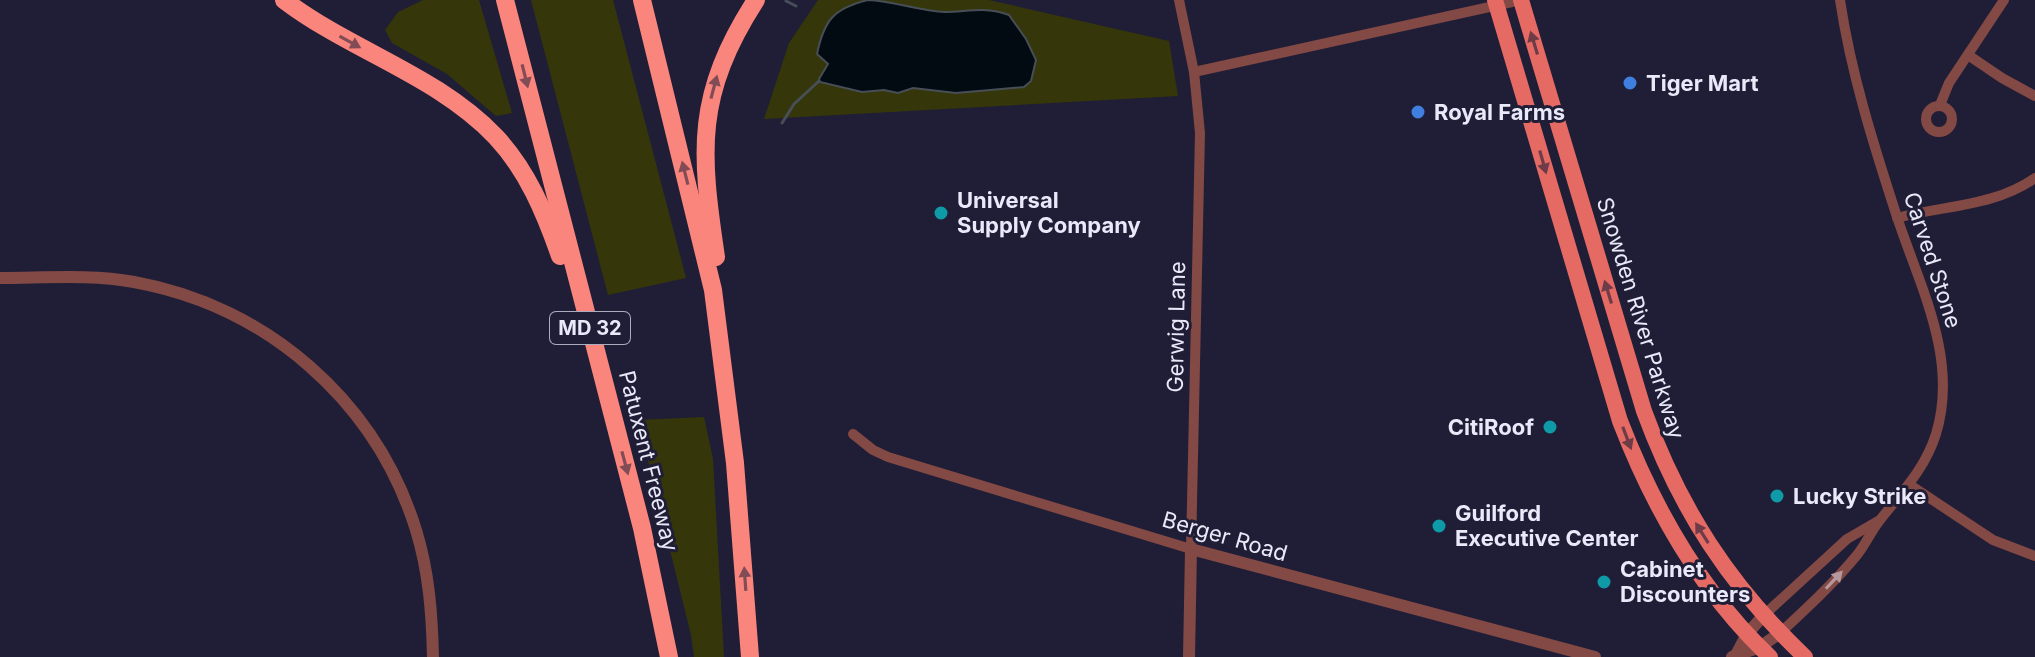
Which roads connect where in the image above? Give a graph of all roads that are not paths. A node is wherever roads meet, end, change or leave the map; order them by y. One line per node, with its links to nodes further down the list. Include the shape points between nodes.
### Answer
1 (284, 0): 18 (highway, one-way to 18, via 431,86 496,137 513,158 544,213)
2 (505, 0): 18 (highway, Patuxent Freeway / MD 32, one-way to 18)
3 (642, 0): 17 (highway, one-way to 3, via 713,290)
4 (756, 0): 17 (highway, one-way to 4, via 720,283 705,182 705,133 726,51)
5 (1179, 0): 11 (street, Gerwig Lane)
6 (1521, 0): 9 (street); 24 (main road, Snowden River Parkway, one-way to 6, via 1710,547 1660,454)
7 (1840, 0): 15 (street, Carved Stone, via 1858,85)
8 (2004, 0): 10 (street)
9 (1496, 3): 11 (street); 26 (main road, one-way to 26, via 1637,466 1690,561)
10 (1968, 55): 12 (street); 13 (street)
11 (1194, 72): 22 (street, Gerwig Lane, via 1200,133)
12 (2035, 96)
13 (1940, 105)
14 (2035, 178): 15 (street, via 1988,201)
15 (1897, 218): 20 (street, Carved Stone, via 1935,326 1943,377 1936,435)
16 (0, 278): 29 (street, via 131,281 175,291 248,322 315,370 375,441 408,504 429,586)
17 (727, 387): 31 (highway, one-way to 17)
18 (614, 420): 30 (highway, Patuxent Freeway / MD 32, one-way to 30)
19 (853, 434): 22 (street, Berger Road, via 888,457)
20 (1910, 485): 21 (street, Carved Stone); 23 (street, via 1993,540)
21 (1880, 520): 24 (street, Carved Stone, via 1847,539); 25 (street, Carved Stone, one-way to 21, via 1859,553)
22 (1191, 549): 32 (street, Gerwig Lane); 33 (street, Berger Road)
23 (2035, 556)
24 (1764, 615): 25 (main road, Snowden River Parkway); 26 (street)
25 (1780, 633): 27 (street); 34 (main road, Snowden River Parkway)
26 (1747, 634): 27 (main road); 28 (street)
27 (1765, 652): 28 (street)
28 (1734, 656)
29 (433, 657)
30 (669, 657)
31 (750, 657)
32 (1189, 657)
33 (1595, 657)
34 (1805, 657)

